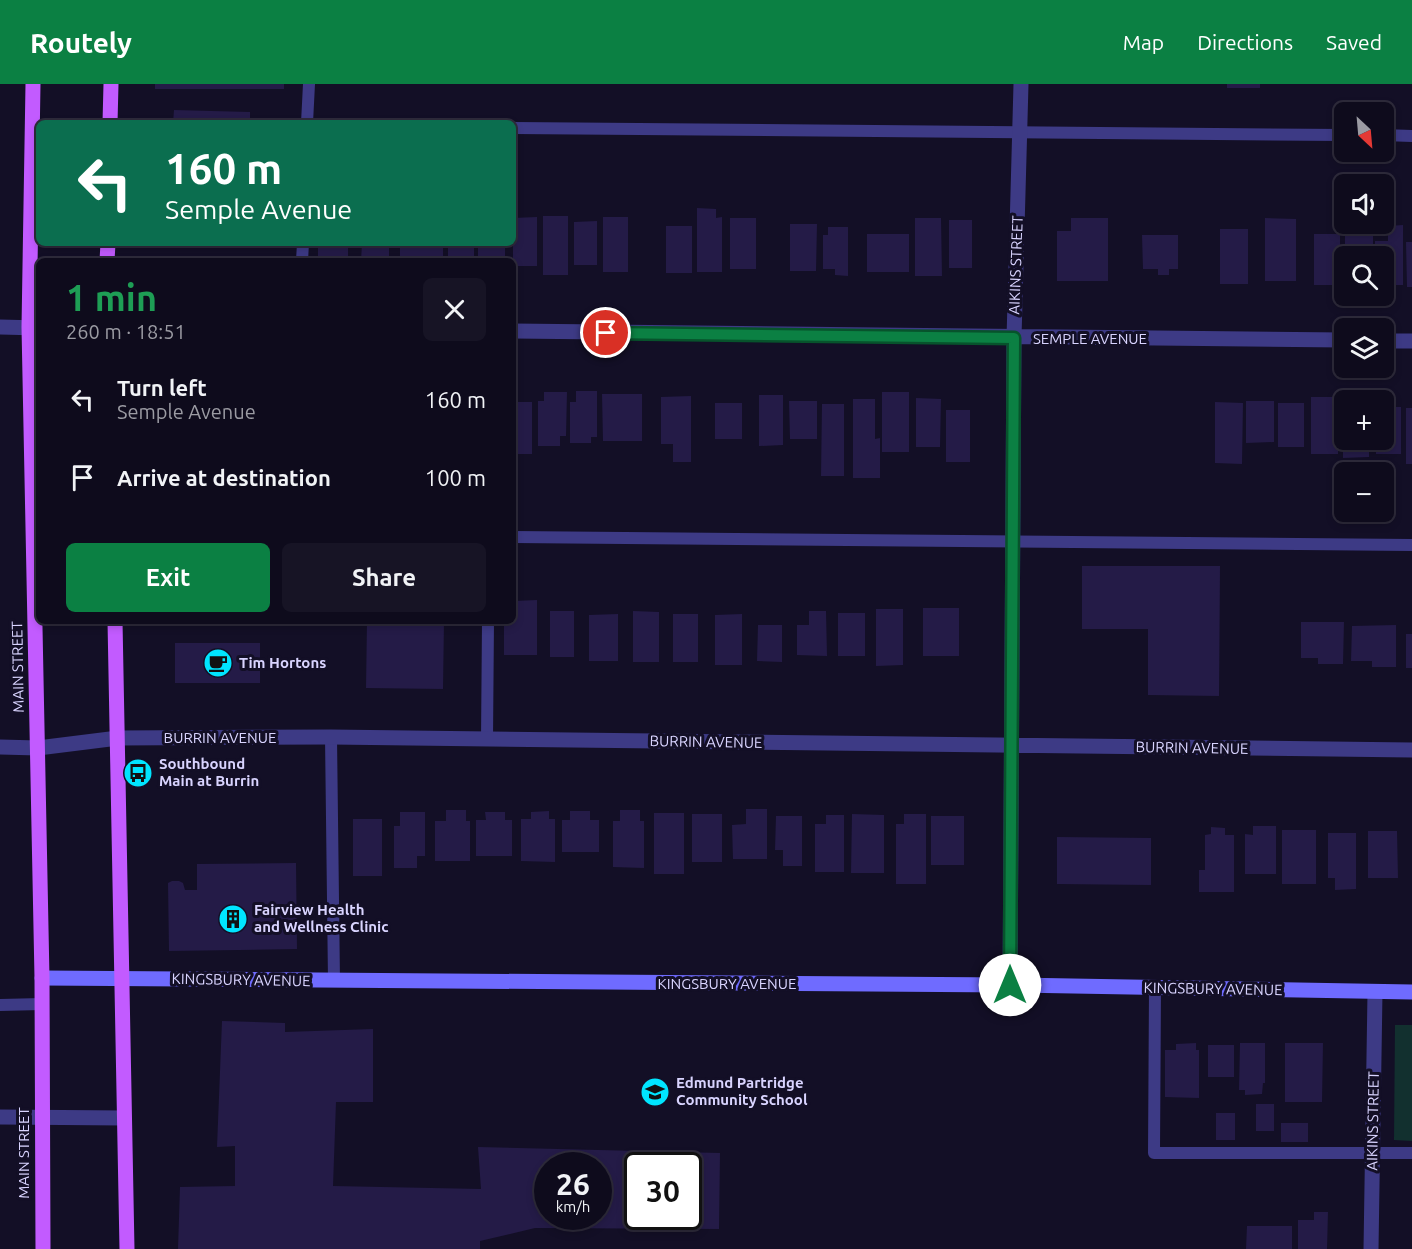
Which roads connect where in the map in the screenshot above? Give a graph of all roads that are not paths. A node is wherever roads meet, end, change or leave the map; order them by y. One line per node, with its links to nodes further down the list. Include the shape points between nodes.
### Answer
1 (33, 84): 13 (main road, MAIN STREET)
2 (111, 84): 5 (main road)
3 (309, 84): 6 (lane)
4 (1021, 84): 8 (street, AIKINS STREET)
5 (110, 120)
6 (307, 120)
7 (516, 128): 8 (lane)
8 (1020, 132): 9 (lane); 15 (street, AIKINS STREET)
9 (1334, 135)
10 (1394, 135): 11 (lane)
11 (1412, 136)
12 (0, 327): 13 (street)
13 (34, 328): 20 (main road, MAIN STREET)
14 (516, 331): 15 (street, SEMPLE AVENUE)
15 (1014, 338): 16 (street, SEMPLE AVENUE); 21 (street, AIKINS STREET)
16 (1334, 340)
17 (1394, 341): 18 (street)
18 (1412, 341)
19 (516, 537): 21 (lane)
20 (36, 538)
21 (1013, 543): 22 (lane); 29 (street, AIKINS STREET)
22 (1412, 545)
23 (37, 624): 31 (main road, MAIN STREET)
24 (115, 624): 27 (main road)
25 (488, 624): 28 (lane)
26 (332, 737): 27 (street, BURRIN AVENUE); 28 (street, BURRIN AVENUE); 35 (lane)
27 (118, 738): 31 (street, BURRIN AVENUE); 34 (main road)
28 (487, 739): 29 (street, BURRIN AVENUE)
29 (1011, 746): 32 (street, BURRIN AVENUE); 36 (street, AIKINS STREET)
30 (0, 747): 31 (street, BURRIN AVENUE)
31 (38, 748): 33 (main road, MAIN STREET)
32 (1412, 750)
33 (42, 978): 34 (street, KINGSBURY AVENUE); 40 (main road, MAIN STREET)
34 (122, 980): 35 (street, KINGSBURY AVENUE); 44 (main road)
35 (334, 981): 36 (street, KINGSBURY AVENUE)
36 (1010, 985): 37 (street, KINGSBURY AVENUE)
37 (1155, 988): 38 (street, KINGSBURY AVENUE); 45 (lane, via 1154,1152)
38 (1375, 992): 39 (street, KINGSBURY AVENUE); 45 (street, AIKINS STREET)
39 (1412, 992)
40 (42, 1004): 41 (lane); 43 (main road, MAIN STREET)
41 (0, 1005)
42 (0, 1117): 43 (street)
43 (42, 1117): 44 (street); 47 (main road, MAIN STREET)
44 (124, 1118): 48 (main road)
45 (1372, 1153): 46 (lane); 49 (street, AIKINS STREET)
46 (1412, 1154)
47 (43, 1249)
48 (127, 1249)
49 (1371, 1249)

